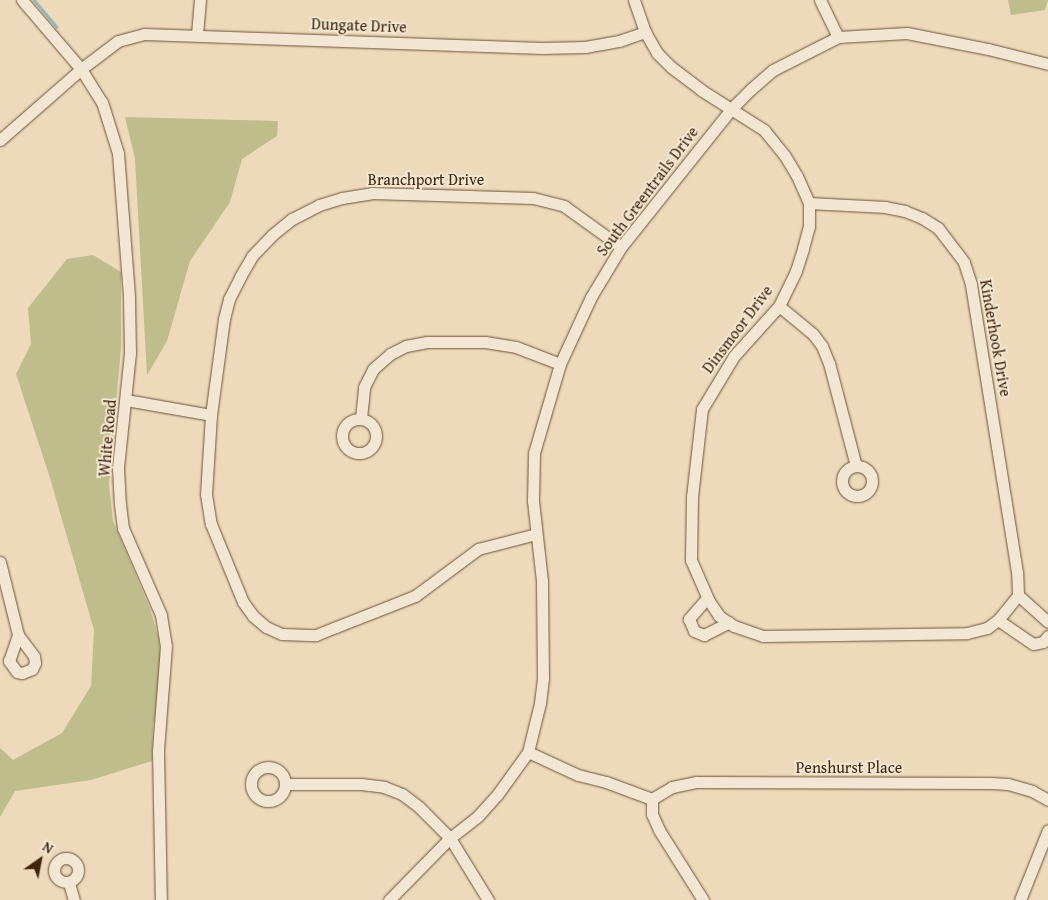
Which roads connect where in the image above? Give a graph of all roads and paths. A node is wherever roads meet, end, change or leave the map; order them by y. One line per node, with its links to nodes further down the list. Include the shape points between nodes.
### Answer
1 (22, 0): 9 (street, White Road)
2 (200, 0): 6 (street)
3 (634, 0): 5 (street, Dinsmoor Drive)
4 (820, 0): 7 (street)
5 (645, 32): 6 (street, Dungate Drive, via 585,47 542,48); 10 (street, Dinsmoor Drive, via 657,53 671,67)
6 (197, 34): 9 (street, Dungate Drive, via 144,34 118,40)
7 (838, 37): 8 (street, South Greentrails Drive, via 907,34 988,48); 10 (street, South Greentrails Drive, via 773,70)
8 (1048, 64)
9 (81, 69): 11 (street, Dungate Drive); 16 (street, White Road, via 102,102 118,153 129,297 130,353)
10 (730, 109): 12 (street, Dinsmoor Drive, via 764,130 785,156); 13 (street, South Greentrails Drive)
11 (0, 140)
12 (809, 203): 14 (street, Dinsmoor Drive, via 809,226 803,249); 22 (street, Kinderhook Drive, via 905,211 938,228 964,262 972,284)
13 (621, 247): 15 (street, South Greentrails Drive, via 591,296); 17 (street, Branchport Drive, via 564,206 533,198 372,193 319,205 292,219 272,235 252,256 232,291 224,319)
14 (779, 306): 19 (street, via 813,334 822,346); 23 (street, Dinsmoor Drive, via 734,356 702,409 692,497 691,560)
15 (560, 364): 18 (street, via 516,347 485,342 426,342 406,346 390,354 373,369 364,387); 20 (street, South Greentrails Drive, via 534,453)
16 (126, 400): 17 (street); 37 (street, White Road, via 118,468 123,528 161,615 166,646 158,750)
17 (211, 415): 20 (street, Branchport Drive, via 206,494 211,524 243,602 266,627 282,634 316,634 415,596 478,549)
18 (361, 418)
19 (856, 466)
20 (536, 534): 29 (street, South Greentrails Drive, via 542,581 543,678)
21 (0, 562): 27 (street)
22 (1018, 595): 24 (street); 26 (street)
23 (708, 598): 25 (street, Dinsmoor Drive, via 719,616); 25 (street, via 689,619 694,631 704,636)
24 (998, 620): 25 (street, via 987,628 967,633 763,636); 28 (street, via 1033,644 1043,642)
25 (729, 622)
26 (1048, 622)
27 (18, 635)
28 (1048, 636)
29 (528, 752): 31 (street, via 578,775); 34 (street, South Greentrails Drive, via 478,816)
30 (285, 784): 34 (street, via 384,787 402,794 419,807)
31 (652, 799): 32 (street, Penshurst Place, via 672,786 696,782 1008,784); 40 (street, via 652,814 659,830)
32 (1048, 800)
33 (1048, 830): 41 (street)
34 (450, 838): 38 (street, South Greentrails Drive); 39 (street)
35 (69, 883): 36 (street)
36 (74, 900)
37 (161, 900)
38 (389, 900)
39 (488, 900)
40 (703, 900)
41 (1020, 900)

